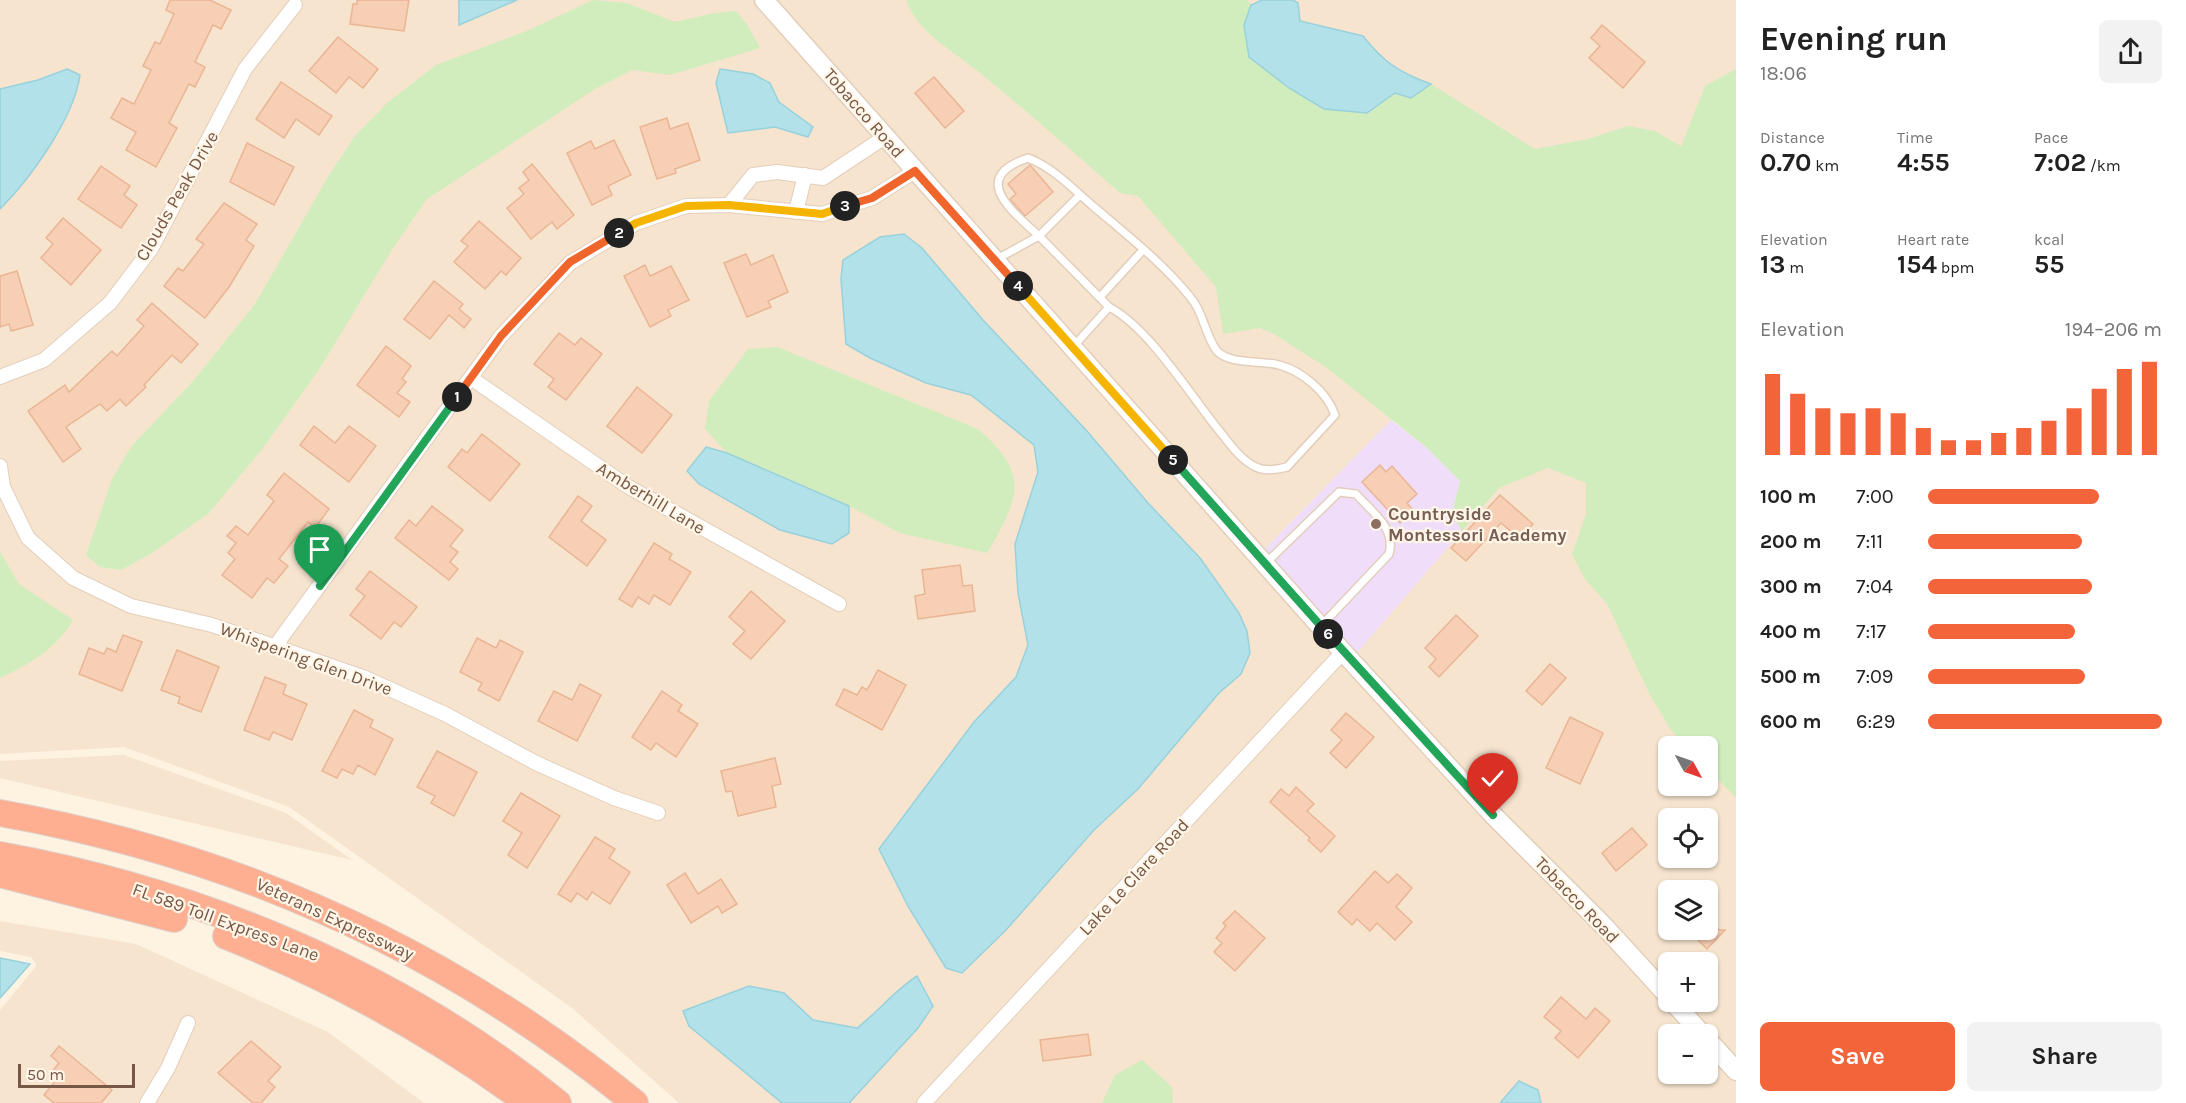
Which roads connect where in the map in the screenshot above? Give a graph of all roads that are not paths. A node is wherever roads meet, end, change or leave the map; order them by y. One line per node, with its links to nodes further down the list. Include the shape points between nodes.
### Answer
1 (764, 0): 3 (street, Tobacco Road)
2 (295, 5): 15 (street, Clouds Peak Drive, via 245,69 151,249 110,303 45,360)
3 (885, 137): 4 (street, Tobacco Road); 5 (street, via 823,178)
4 (915, 171): 8 (street, via 872,198 822,214); 11 (street, Tobacco Road)
5 (805, 175): 7 (street, via 753,175); 8 (street)
6 (1080, 195): 9 (lane); 9 (lane, via 1044,164 1029,158 1000,173 998,187 1003,202); 10 (lane)
7 (729, 205): 8 (street); 16 (street, via 686,206 636,223 570,262 501,336)
8 (796, 212)
9 (1039, 236): 11 (lane); 12 (lane)
10 (1143, 250): 12 (lane); 13 (lane, via 1191,297 1216,350 1234,359 1280,365 1302,376 1323,393 1335,415 1287,467 1261,470 1250,465 1140,331)
11 (995, 261): 14 (street, Tobacco Road)
12 (1100, 297): 13 (lane)
13 (1109, 307): 14 (lane)
14 (1072, 347): 18 (street, Tobacco Road)
15 (0, 377)
16 (471, 378): 19 (street, Amberhill Lane, via 627,486); 21 (street)
17 (0, 466): 21 (street, Whispering Glen Drive, via 3,488 28,538 73,578 131,606)
18 (1265, 564): 20 (street, Tobacco Road); 20 (lane, via 1339,492 1356,494 1390,532 1389,554)
19 (839, 604)
20 (1321, 626): 22 (street, Tobacco Road)
21 (276, 645): 24 (street, Whispering Glen Drive, via 363,677 614,798)
22 (1343, 652): 27 (street, Tobacco Road, via 1493,815); 37 (street, Lake Le Clare Road)
23 (0, 813): 36 (highway, Veterans Expressway, via 155,848 305,901 372,932 485,994 590,1066)
24 (658, 813)
25 (0, 855): 35 (highway, FL 589 Toll Express Lane, via 140,890 266,933 320,956 470,1040)
26 (0, 874): 34 (highway, via 147,910 259,950 372,1002 456,1052)
27 (1658, 985)
28 (1682, 1012): 30 (street)
29 (188, 1023): 33 (street)
30 (1693, 1024)
31 (1718, 1051): 32 (street)
32 (1736, 1071)
33 (147, 1103)
34 (528, 1103)
35 (558, 1103)
36 (635, 1103)
37 (924, 1103)

